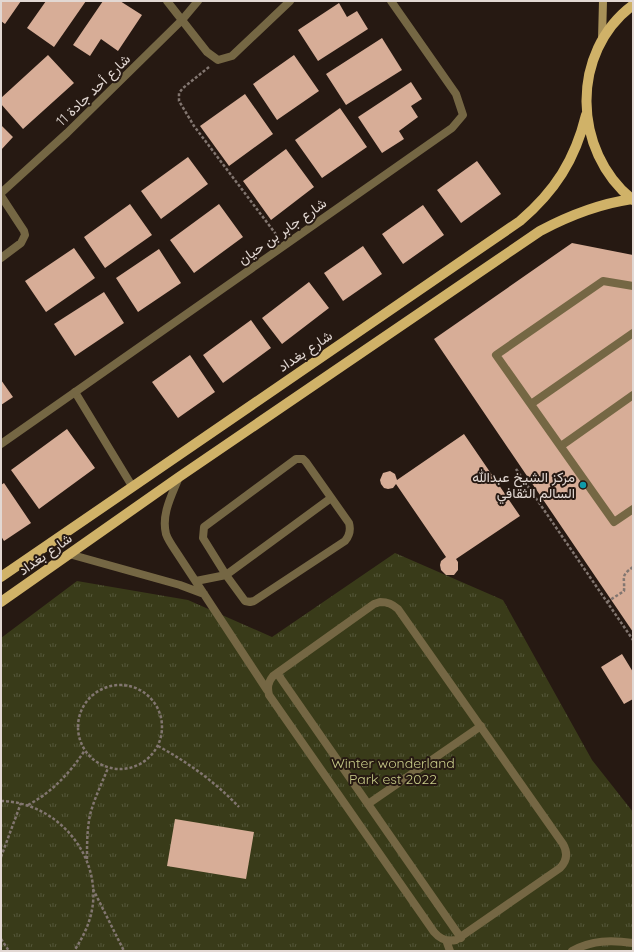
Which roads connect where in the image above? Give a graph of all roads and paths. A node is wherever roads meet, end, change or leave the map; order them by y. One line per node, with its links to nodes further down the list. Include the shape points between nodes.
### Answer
1 (167, 1): 7 (street)
2 (198, 1): 7 (street, شارع أحد جادة 11)
3 (290, 1): 9 (street, via 232,56)
4 (391, 1): 13 (street, شارع جابر بن حيان, via 456,94 463,115 452,128)
5 (603, 1): 8 (street)
6 (633, 4): 8 (main road)
7 (182, 20): 9 (street, via 207,52); 11 (street, شارع أحد جادة 11)
8 (602, 40): 10 (main road, via 588,76)
9 (218, 60): 13 (path, via 183,88 179,93 179,101 194,126)
10 (586, 115): 12 (main road, via 590,134 602,164); 24 (main road, شارع بغداد, via 578,144 565,171 547,195 520,221)
11 (1, 194): 14 (street, via 26,235 21,243)
12 (632, 199): 23 (main road, شارع بغداد, via 578,212 540,231)
13 (284, 246): 17 (street, شارع جابر بن حيان)
14 (1, 258)
15 (633, 286): 19 (street, via 603,281 496,355)
16 (633, 333): 19 (street)
17 (75, 392): 20 (street, شارع جابر بن حيان); 24 (street)
18 (633, 395): 21 (street)
19 (531, 404): 21 (street)
20 (1, 444)
21 (561, 446): 26 (street, via 614,522)
22 (516, 469): 34 (path)
23 (179, 477): 27 (main road, شارع بغداد); 31 (street, via 164,523 167,535)
24 (132, 486): 30 (main road, شارع بغداد)
25 (331, 498): 29 (street); 29 (street, via 351,529 345,541 254,602 245,601); 29 (street, via 306,462 296,459 204,527 203,538)
26 (633, 509)
27 (69, 554): 32 (street); 33 (main road, شارع بغداد)
28 (633, 566): 34 (path, via 624,572 624,591)
29 (226, 575): 31 (street)
30 (1, 577)
31 (196, 581): 32 (street)
32 (204, 594): 37 (street)
33 (1, 602)
34 (607, 602): 35 (path)
35 (633, 640)
36 (277, 673): 37 (street, via 270,680); 38 (street, via 374,604 387,602 398,608); 44 (street)
37 (268, 690): 52 (street, via 434,932)
38 (481, 726): 44 (street); 50 (street, via 563,844 567,857 560,868)
39 (158, 746): 40 (path, via 162,727 158,708 146,693 133,687 118,685 96,693 85,704 78,722 80,741); 41 (path, via 137,766 118,769); 46 (path, via 209,779)
40 (85, 750): 41 (path, via 99,764); 45 (path, via 60,782)
41 (108, 767): 48 (path, via 90,814)
42 (1, 801): 43 (path)
43 (22, 803): 45 (path); 47 (path)
44 (368, 804): 50 (street)
45 (28, 805): 48 (path, via 53,817 64,826)
46 (239, 807)
47 (1, 857)
48 (87, 862): 49 (path)
49 (93, 888): 55 (path, via 92,909 87,929); 56 (path)
50 (461, 938): 52 (street)
51 (1, 939): 54 (path)
52 (446, 940): 57 (street)
53 (633, 943): 58 (street, via 598,942 580,946)
54 (8, 951)
55 (74, 951)
56 (124, 951)
57 (450, 951)
58 (572, 951)

